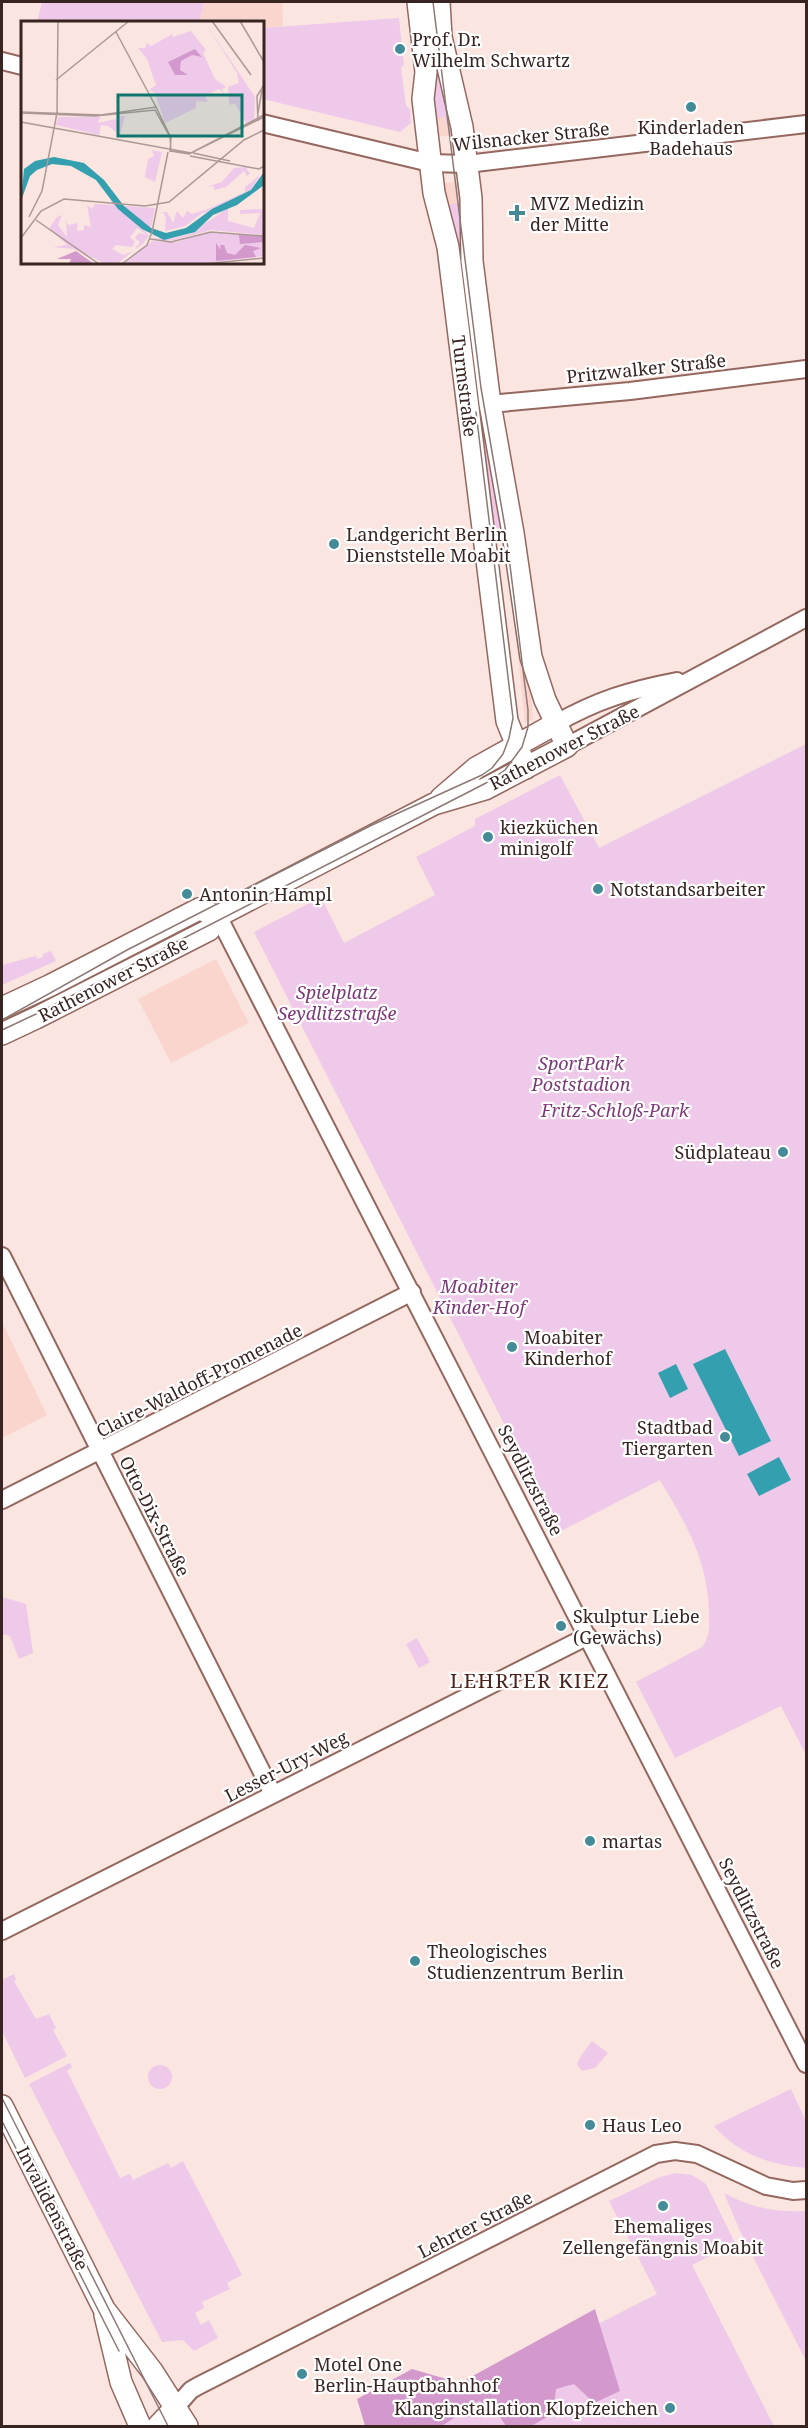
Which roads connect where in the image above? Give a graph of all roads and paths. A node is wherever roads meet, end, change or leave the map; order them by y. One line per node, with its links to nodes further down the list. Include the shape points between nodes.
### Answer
1 (418, 2): 7 (main road, Turmstraße)
2 (439, 2): 8 (main road, Turmstraße, via 441,37 462,124)
3 (2, 61): 4 (street)
4 (21, 66)
5 (264, 123): 7 (street, Wilsnacker Straße)
6 (807, 124): 8 (street, Wilsnacker Straße)
7 (430, 164): 8 (street, Wilsnacker Straße); 14 (main road, Turmstraße, via 448,247 507,721)
8 (467, 164): 10 (main road, Turmstraße, via 472,261)
9 (807, 369): 10 (street, Pritzwalker Straße)
10 (490, 404): 13 (main road, Turmstraße, via 531,657)
11 (807, 618): 12 (street, Rathenower Straße)
12 (690, 679): 13 (street, Rathenower Straße, via 634,689 590,705); 15 (street, Rathenower Straße)
13 (555, 724): 14 (main road, Rathenower Straße); 15 (main road, Turmstraße)
14 (516, 746): 16 (main road, Turmstraße); 17 (main road, Rathenower Straße, via 476,768)
15 (567, 746): 16 (main road, Rathenower Straße)
16 (526, 768): 17 (main road, Rathenower Straße, via 485,789)
17 (434, 804): 18 (main road, Rathenower Straße)
18 (218, 916): 19 (main road, Rathenower Straße, via 199,909); 20 (main road, Rathenower Straße, via 209,930); 22 (street, Seydlitzstraße)
19 (2, 1008)
20 (2, 1034)
21 (2, 1256): 23 (street, Otto-Dix-Straße)
22 (412, 1292): 23 (street, Claire-Waldoff-Promenade); 25 (street, Seydlitzstraße)
23 (100, 1452): 24 (street, Claire-Waldoff-Promenade); 26 (street, Otto-Dix-Straße)
24 (2, 1500)
25 (588, 1636): 26 (street, Lesser-Ury-Weg); 28 (street, Seydlitzstraße)
26 (273, 1794): 27 (street, Lesser-Ury-Weg)
27 (2, 1931)
28 (807, 2064)
29 (2, 2106): 31 (main road, Invalidenstraße)
30 (807, 2190): 32 (street, Lehrter Straße, via 766,2186 697,2154 656,2154 190,2390)
31 (104, 2309): 32 (main road, Invalidenstraße); 33 (main road, Invalidenstraße, via 121,2382)
32 (175, 2408): 34 (main road); 35 (main road, Invalidenstraße)
33 (140, 2427)
34 (158, 2427)
35 (187, 2427)

